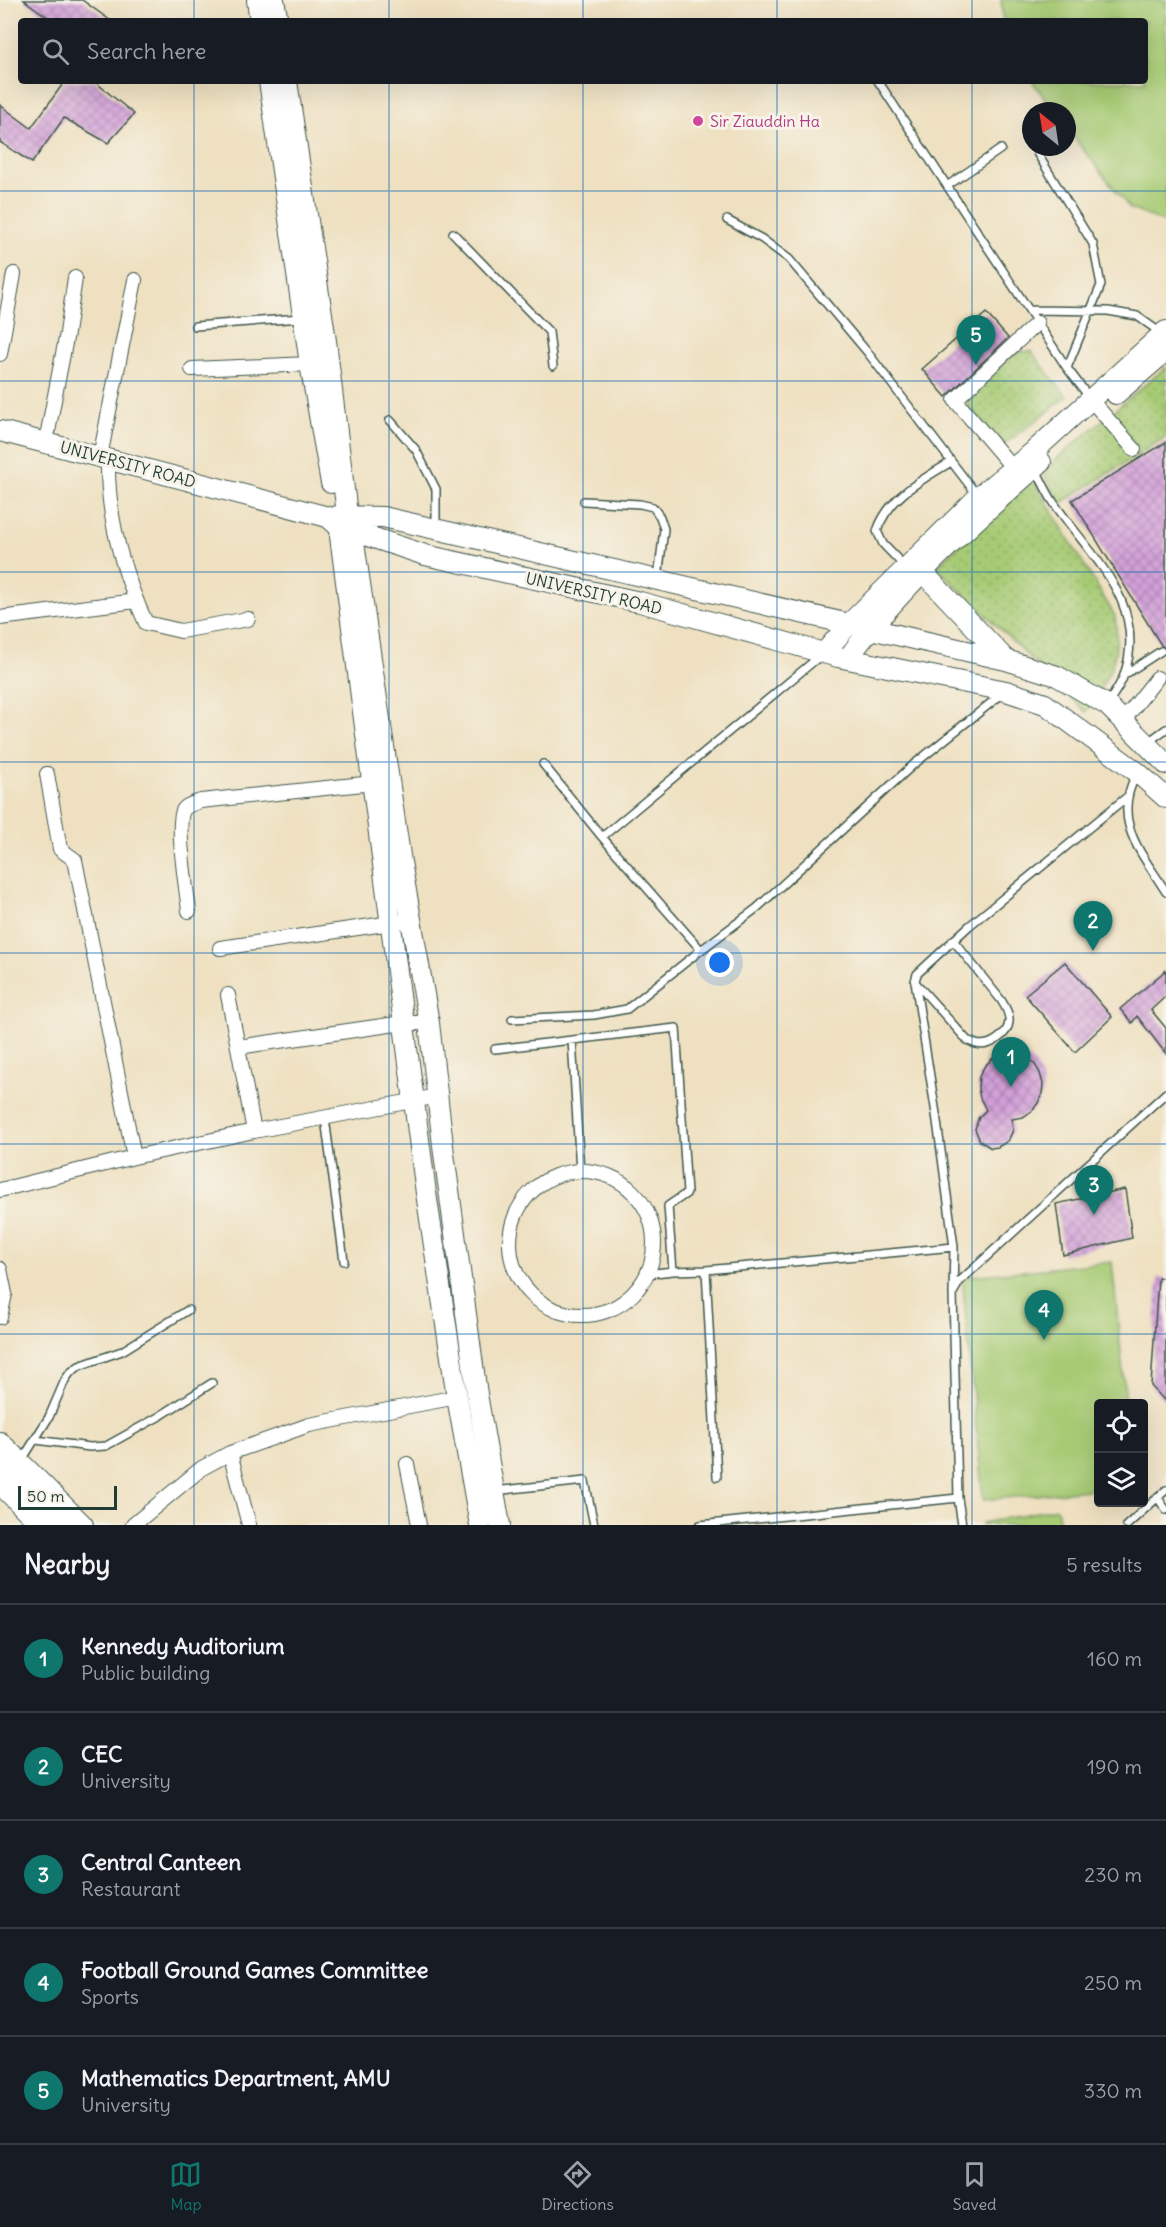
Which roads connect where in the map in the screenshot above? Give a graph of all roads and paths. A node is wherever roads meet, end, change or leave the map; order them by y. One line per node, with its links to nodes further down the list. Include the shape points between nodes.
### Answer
1 (257, 0): 3 (main road)
2 (274, 0): 4 (main road)
3 (260, 18)
4 (277, 18)
5 (269, 84): 18 (main road)
6 (287, 84): 38 (main road, via 321,306)
7 (880, 84): 10 (lane)
8 (1002, 149): 10 (lane)
9 (1039, 156): 17 (lane, via 1092,244 1101,285)
10 (947, 186): 16 (lane)
11 (727, 220): 33 (lane, via 789,259 868,353)
12 (453, 233): 24 (lane, via 549,332)
13 (14, 274): 22 (street)
14 (75, 278): 30 (street)
15 (135, 280): 32 (street)
16 (1029, 310): 17 (lane); 19 (lane)
17 (1091, 311): 21 (lane, via 1137,316); 25 (lane)
18 (303, 317): 20 (lane); 23 (main road)
19 (1037, 323): 25 (lane); 34 (street, via 956,400)
20 (195, 326)
21 (1165, 339): 27 (main road)
22 (0, 354)
23 (310, 364): 26 (street); 38 (main road)
24 (553, 366)
25 (1067, 368): 27 (lane)
26 (192, 369)
27 (1095, 404): 31 (street); 34 (main road); 35 (main road)
28 (390, 420): 39 (lane, via 416,450 436,489)
29 (0, 431): 30 (main road, UNIVERSITY ROAD)
30 (46, 442): 32 (main road, UNIVERSITY ROAD)
31 (1134, 449)
32 (104, 458): 38 (main road, UNIVERSITY ROAD); 42 (street, via 118,546)
33 (951, 462): 36 (lane); 40 (lane, via 898,497 882,519 878,531 883,544)
34 (1013, 468): 36 (main road)
35 (1034, 468): 40 (main road); 51 (lane, via 1125,605 1130,626)
36 (978, 497): 40 (main road)
37 (584, 501): 41 (lane, via 653,507 664,529)
38 (341, 521): 39 (main road, via 383,517); 48 (main road, UNIVERSITY ROAD, via 425,555 640,602); 62 (main road); 68 (main road)
39 (436, 529): 41 (main road)
40 (913, 567): 45 (main road); 46 (main road); 50 (main road)
41 (657, 580): 45 (main road)
42 (136, 601): 43 (street); 44 (street, via 146,623 181,631)
43 (0, 618)
44 (248, 619)
45 (849, 624): 46 (main road); 48 (main road)
46 (870, 629): 49 (main road); 50 (main road)
47 (1161, 651): 51 (lane)
48 (824, 652): 49 (main road, UNIVERSITY ROAD); 65 (lane)
49 (848, 658): 53 (main road, UNIVERSITY ROAD)
50 (1012, 663): 53 (main road); 54 (main road, via 1057,676)
51 (1124, 675): 54 (lane)
52 (1157, 678): 55 (street)
53 (1006, 691): 60 (main road, UNIVERSITY ROAD, via 1045,704); 72 (lane, via 913,765 757,908)
54 (1107, 705): 55 (main road)
55 (1123, 721): 57 (main road)
56 (1166, 729): 57 (lane)
57 (1146, 744): 59 (main road)
58 (543, 764): 65 (lane)
59 (1166, 764)
60 (1137, 772): 63 (lane); 64 (main road, UNIVERSITY ROAD)
61 (47, 774): 86 (street, via 60,849 75,860)
62 (373, 783): 67 (street, via 188,805 181,816); 69 (main road)
63 (1128, 796): 66 (lane, via 1128,829); 70 (lane)
64 (1166, 798)
65 (602, 837): 72 (lane)
66 (1166, 892)
67 (189, 911)
68 (412, 920): 69 (street); 77 (main road)
69 (389, 924): 71 (street); 76 (main road)
70 (954, 940): 73 (lane, via 917,974); 73 (lane, via 1007,1010 1007,1029 1001,1036 983,1045 968,1040)
71 (220, 948)
72 (701, 950): 75 (lane, via 627,1009 594,1016)
73 (915, 981): 89 (lane)
74 (228, 995): 79 (street)
75 (512, 1019)
76 (403, 1023): 77 (street); 79 (street); 83 (main road)
77 (429, 1023): 82 (main road)
78 (572, 1040): 80 (lane); 87 (lane); 93 (lane, via 676,1029 687,1193 668,1206)
79 (238, 1047): 85 (street)
80 (495, 1049)
81 (1166, 1093): 95 (lane, via 960,1281)
82 (438, 1096): 83 (street); 109 (main road)
83 (416, 1101): 84 (street); 99 (main road)
84 (325, 1118): 85 (street); 90 (lane)
85 (254, 1131): 86 (street)
86 (134, 1157): 88 (street)
87 (580, 1171): 94 (street, via 603,1172 628,1185 647,1207 652,1234); 94 (street, via 547,1179 525,1198 512,1223 510,1252 518,1279 537,1301 554,1310 591,1316 618,1307 640,1289)
88 (0, 1190)
89 (954, 1247): 92 (lane); 95 (lane)
90 (344, 1261)
91 (0, 1269): 97 (street, via 5,1294)
92 (706, 1270): 93 (lane); 106 (lane)
93 (673, 1271): 94 (lane)
94 (646, 1274)
95 (953, 1293): 110 (lane)
96 (188, 1310): 100 (lane, via 122,1351 70,1372)
97 (0, 1317)
98 (212, 1383): 100 (lane, via 106,1446)
99 (457, 1397): 102 (street, via 309,1425); 119 (main road)
100 (36, 1440): 103 (lane)
101 (0, 1442): 103 (main road)
102 (230, 1453): 116 (street, via 202,1468); 117 (street)
103 (20, 1462): 115 (main road)
104 (0, 1464): 114 (main road)
105 (407, 1464): 118 (street)
106 (717, 1477)
107 (0, 1484): 113 (main road)
108 (1166, 1490): 111 (lane)
109 (494, 1491): 120 (main road); 121 (lane, via 585,1481)
110 (958, 1498): 122 (lane); 123 (lane)
111 (1158, 1498): 112 (lane); 124 (lane)
112 (1166, 1510)
113 (41, 1525)
114 (61, 1525)
115 (83, 1525)
116 (133, 1525)
117 (249, 1525)
118 (419, 1525)
119 (480, 1525)
120 (500, 1525)
121 (594, 1525)
122 (700, 1525)
123 (962, 1525)
124 (1127, 1525)

